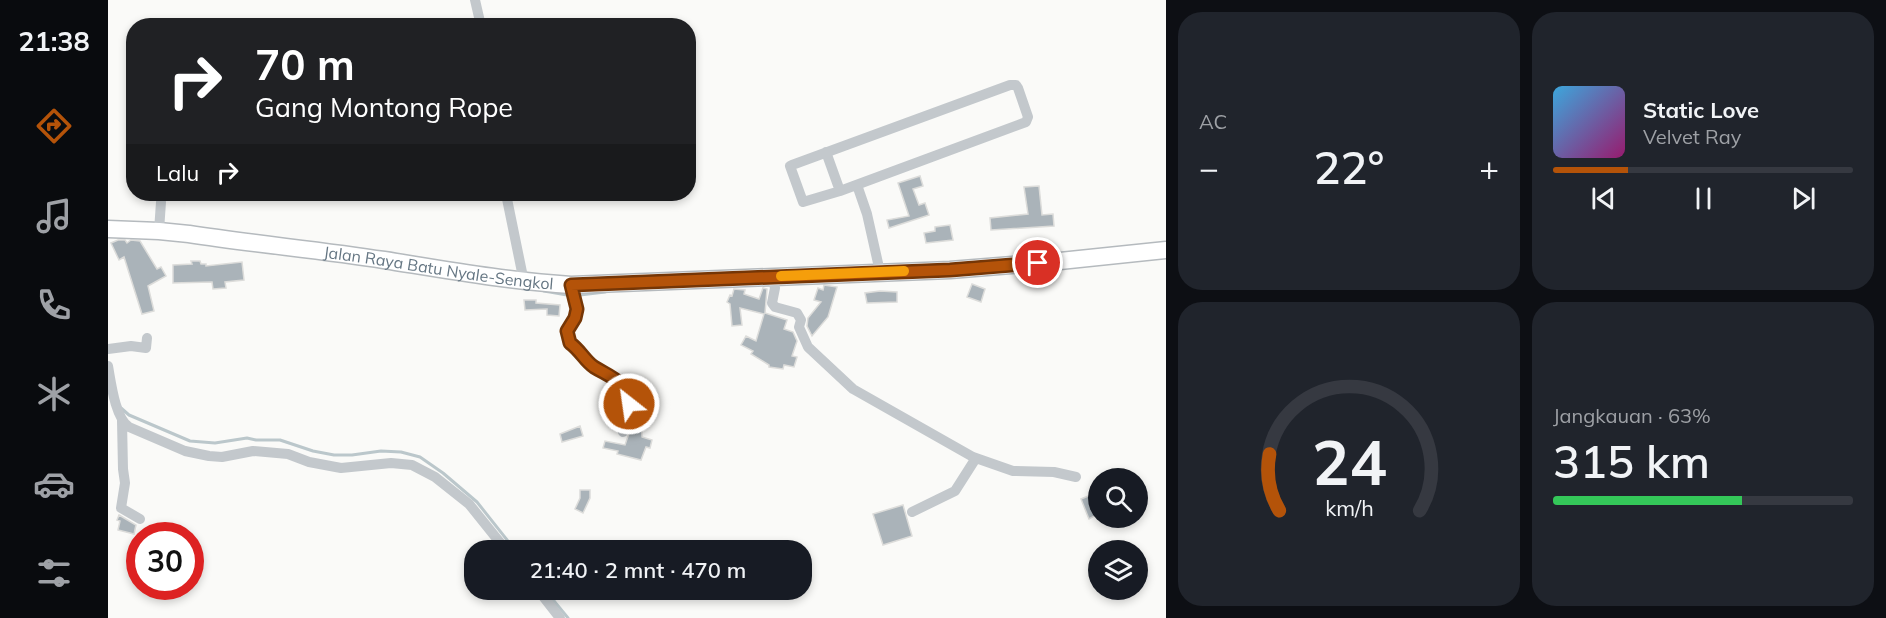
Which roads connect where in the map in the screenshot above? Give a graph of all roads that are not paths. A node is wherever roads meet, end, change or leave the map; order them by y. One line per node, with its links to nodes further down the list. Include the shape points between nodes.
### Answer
1 (476, 0): 2 (street)
2 (479, 18)
3 (826, 152): 4 (street, via 1010,86 1018,88 1028,117 1026,122); 5 (street); 5 (street, via 790,166 801,198 805,203)
4 (857, 185): 5 (street); 11 (street)
5 (840, 191)
6 (507, 201): 13 (street)
7 (161, 202): 9 (street)
8 (108, 229): 9 (main road, Jalan Raya Batu Nyale-Sengkol)
9 (159, 231): 13 (main road, Jalan Raya Batu Nyale-Sengkol)
10 (1166, 250): 11 (main road, Jalan Raya Batu Nyale-Sengkol)
11 (880, 272): 12 (main road, Jalan Raya Batu Nyale-Sengkol)
12 (772, 276): 14 (main road, Jalan Raya Batu Nyale-Sengkol); 20 (street, via 772,303 797,313 808,347 853,389)
13 (524, 282): 14 (main road, Jalan Raya Batu Nyale-Sengkol)
14 (571, 285): 19 (street, via 577,309 567,331 570,343 594,367 623,385 629,404)
15 (147, 338): 16 (street, via 146,348)
16 (108, 350)
17 (108, 366): 18 (street)
18 (122, 421): 23 (street, via 125,483 121,508); 24 (street, via 165,443 209,456 253,451 288,454 341,468 385,463 412,465 435,477 469,504)
19 (623, 432)
20 (976, 458): 21 (street, via 1013,471); 22 (street, via 955,491)
21 (1076, 477)
22 (912, 512)
23 (140, 519)
24 (498, 540)
25 (546, 600): 26 (street)
26 (560, 618)

